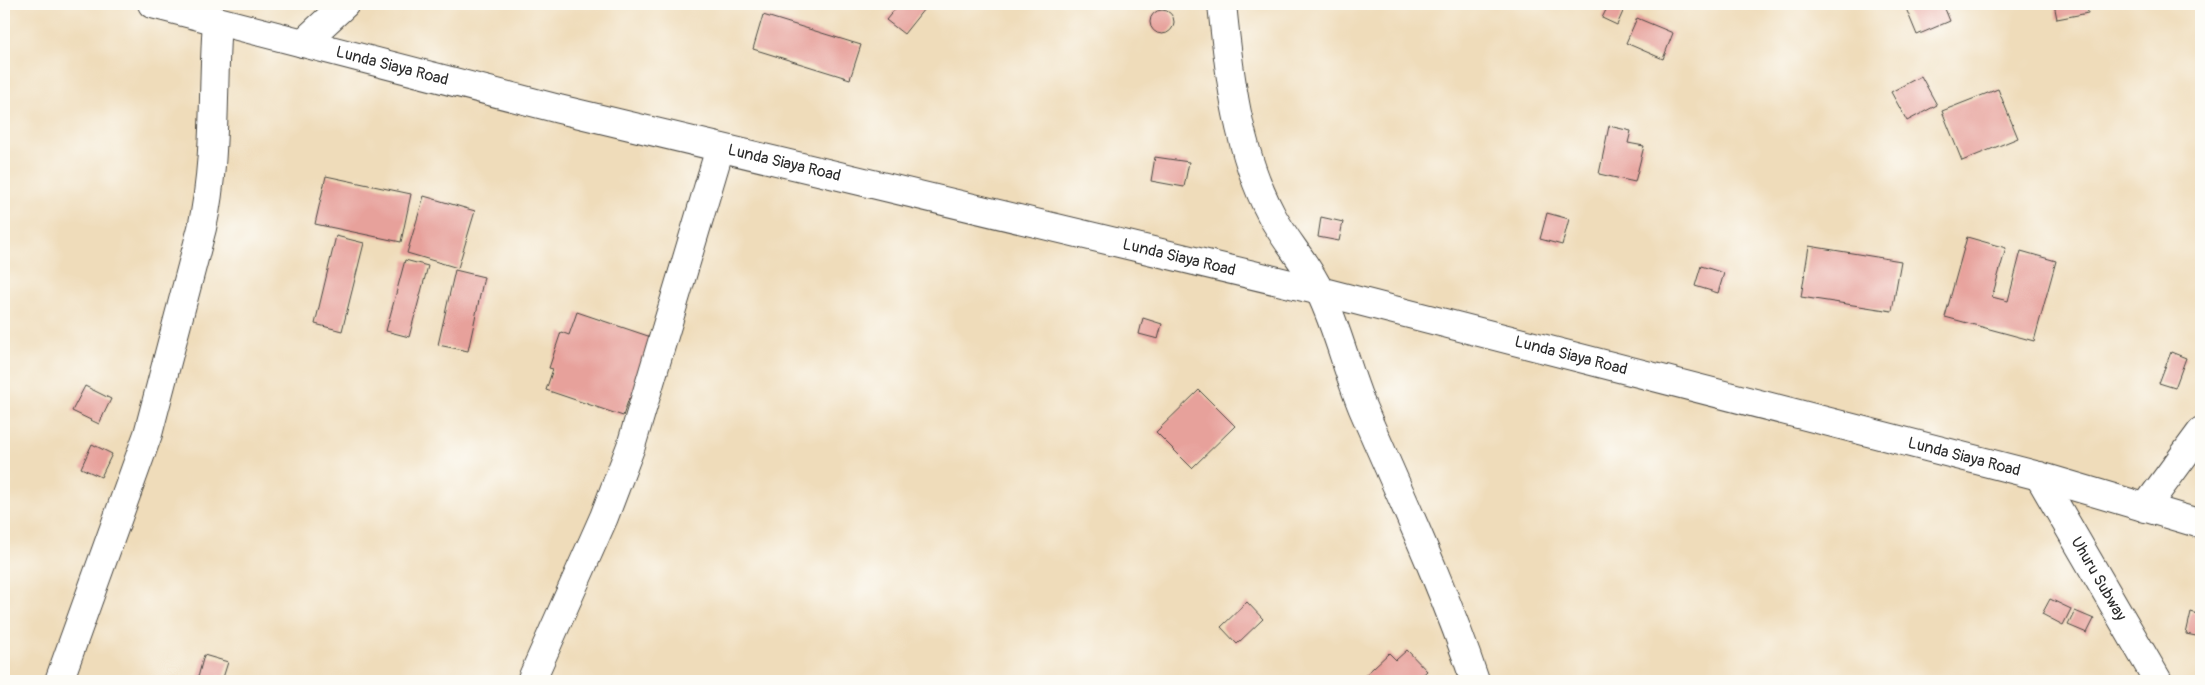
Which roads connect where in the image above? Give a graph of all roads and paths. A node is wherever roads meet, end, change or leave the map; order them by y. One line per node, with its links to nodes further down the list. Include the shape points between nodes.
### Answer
1 (152, 4): 4 (street, Lunda Siaya Road)
2 (345, 4): 5 (street)
3 (1222, 4): 7 (street, via 1235,97 1245,145 1258,184 1272,215)
4 (217, 21): 5 (street, Lunda Siaya Road); 12 (street, via 209,197 200,236 148,434)
5 (303, 43): 6 (street, Lunda Siaya Road)
6 (720, 148): 7 (street, Lunda Siaya Road); 13 (street, via 631,446 604,517)
7 (1320, 291): 9 (street, Lunda Siaya Road); 14 (street, via 1363,407 1454,620)
8 (2201, 432): 10 (street)
9 (2039, 476): 10 (street, Lunda Siaya Road); 15 (street, Uhuru Subway)
10 (2145, 508): 11 (street, Lunda Siaya Road)
11 (2201, 524)
12 (59, 681)
13 (531, 681)
14 (1475, 681)
15 (2158, 681)

